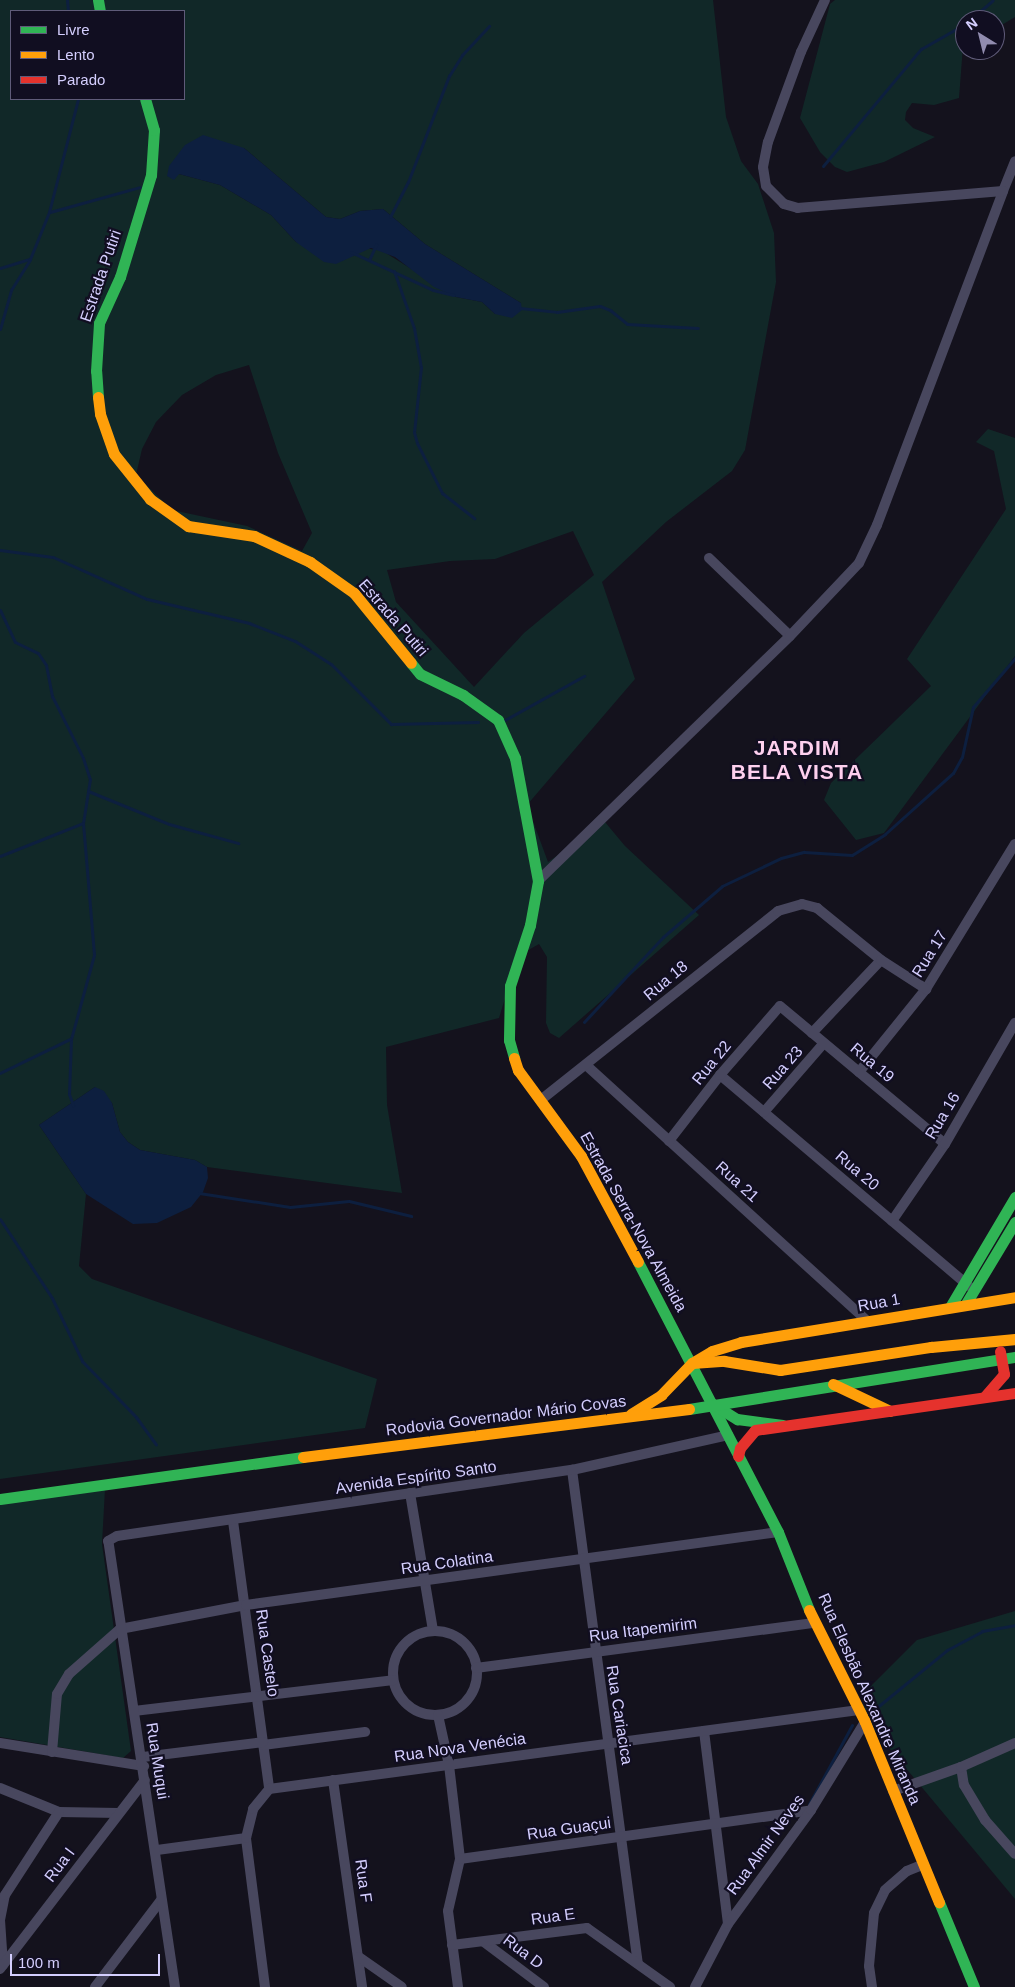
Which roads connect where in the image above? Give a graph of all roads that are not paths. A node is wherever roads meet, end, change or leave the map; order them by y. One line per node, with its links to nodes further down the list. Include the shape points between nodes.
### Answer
1 (825, 0): 4 (street, via 801,52 768,142 763,167 766,186 784,204 798,208)
2 (145, 100): 8 (street, Estrada Putiri, via 154,130 151,175 120,277 99,323 96,371 100,414 114,454 150,499 188,526 254,536 310,562 354,593 420,674 464,695 498,720 515,758)
3 (1015, 161): 4 (street)
4 (1003, 191): 6 (street, via 877,525 859,563)
5 (709, 558): 6 (street)
6 (790, 636): 8 (street)
7 (1015, 844): 10 (street, Rua 17)
8 (538, 881): 18 (street, Estrada Putiri, via 530,925 510,986 508,1040 518,1070)
9 (882, 960): 10 (street); 13 (street); 15 (street, Rua 18, via 817,908 802,904 778,912)
10 (926, 989): 16 (street, Rua 17)
11 (780, 1006): 13 (street, Rua 19); 17 (street, Rua 22)
12 (1015, 1023): 21 (street, Rua 16)
13 (812, 1033): 14 (street, Rua 19)
14 (824, 1043): 16 (street, Rua 19); 19 (street, Rua 23)
15 (586, 1065): 18 (street, Rua 18); 20 (street, Rua 21)
16 (859, 1072): 21 (street, Rua 19)
17 (720, 1075): 19 (street, Rua 20); 20 (street, Rua 22)
18 (542, 1099): 36 (street, Estrada Serra-Nova Almeida, via 581,1156)
19 (764, 1112): 23 (street, Rua 20)
20 (669, 1141): 31 (street, Rua 21)
21 (945, 1144): 23 (street, Rua 16)
22 (1015, 1197): 24 (street)
23 (892, 1220): 26 (street, Rua 20)
24 (998, 1225): 25 (street); 26 (street)
25 (1013, 1227): 27 (street)
26 (964, 1281): 27 (street, Rua 20); 30 (street)
27 (974, 1290): 29 (street)
28 (1015, 1297): 29 (street, Rua 1)
29 (965, 1305): 30 (street, Rua 1)
30 (950, 1307): 31 (street, Rua 1)
31 (868, 1322): 34 (street, Rua 1)
32 (1015, 1339): 33 (street)
33 (989, 1340): 35 (street); 37 (street, via 780,1370)
34 (748, 1341): 36 (street, Rua 1, via 726,1346); 37 (street, via 747,1351)
35 (1009, 1358): 38 (street, Rodovia Governador Mário Covas); 40 (street, via 1004,1374)
36 (692, 1363): 37 (street, via 724,1361); 41 (street, Rua Elesbão Alexandre Miranda); 43 (street, Rua 1, via 661,1395)
37 (753, 1367)
38 (833, 1384): 41 (street, Rodovia Governador Mário Covas); 42 (street)
39 (1015, 1393): 40 (street)
40 (985, 1396): 42 (street)
41 (711, 1403): 43 (street, Rodovia Governador Mário Covas); 44 (street, via 737,1419); 46 (street, Rua Elesbão Alexandre Miranda)
42 (890, 1411): 44 (street)
43 (618, 1420): 50 (street, Rodovia Governador Mário Covas, via 356,1450)
44 (783, 1425): 45 (street)
45 (755, 1430): 46 (street); 47 (street, via 740,1448)
46 (728, 1435): 47 (street, Rua Elesbão Alexandre Miranda); 48 (street, Avenida Espírito Santo)
47 (738, 1456): 52 (street, Rua Elesbão Alexandre Miranda)
48 (572, 1470): 49 (street, Avenida Espírito Santo); 54 (street, Rua Cariacica)
49 (410, 1493): 51 (street, Avenida Espírito Santo); 55 (street)
50 (0, 1499)
51 (232, 1521): 53 (street, Avenida Espírito Santo, via 117,1536); 56 (street, Rua Castelo)
52 (778, 1532): 54 (street, Rua Colatina); 57 (street, Rua Elesbão Alexandre Miranda)
53 (108, 1541): 58 (street, Rua Muqui)
54 (583, 1560): 55 (street, Rua Colatina); 60 (street, Rua Cariacica)
55 (423, 1581): 56 (street, Rua Colatina); 59 (street)
56 (246, 1605): 58 (street, Rua Colatina); 63 (street, Rua Castelo)
57 (814, 1622): 60 (street, Rua Itapemirim); 64 (street, Rua Elesbão Alexandre Miranda)
58 (120, 1629): 65 (street, Rua Muqui); 74 (street, via 69,1674 57,1694)
59 (433, 1631): 61 (street, via 458,1638 469,1648); 62 (street, via 401,1646 393,1665)
60 (594, 1651): 61 (street, Rua Itapemirim); 73 (street, Rua Cariacica)
61 (476, 1668): 66 (street, via 474,1689 466,1702 454,1711)
62 (393, 1680): 63 (street); 66 (street, via 406,1705 430,1715)
63 (258, 1696): 65 (street); 71 (street, Rua Castelo)
64 (859, 1710): 67 (street, Rua Elesbão Alexandre Miranda); 68 (street, Rua Nova Venécia)
65 (134, 1711): 75 (street, Rua Muqui)
66 (438, 1714): 76 (street)
67 (865, 1722): 82 (street, Rua Elesbão Alexandre Miranda); 83 (street, Rua Almir Neves)
68 (704, 1731): 73 (street, Rua Nova Venécia); 86 (street)
69 (365, 1732): 71 (street)
70 (0, 1743): 74 (street)
71 (263, 1743): 75 (street); 81 (street, Rua Castelo)
72 (1015, 1743): 77 (street)
73 (610, 1744): 76 (street, Rua Nova Venécia); 88 (street, Rua Cariacica)
74 (52, 1752): 75 (street)
75 (144, 1762): 78 (street, Rua Muqui)
76 (449, 1765): 79 (street, Rua Nova Venécia); 91 (street)
77 (961, 1767): 82 (street); 90 (street, via 964,1785 985,1820)
78 (145, 1780): 85 (street, Rua I); 89 (street, Rua Muqui)
79 (333, 1780): 81 (street, Rua Nova Venécia); 97 (street, Rua F)
80 (0, 1788): 84 (street)
81 (269, 1789): 87 (street, via 252,1809)
82 (893, 1791): 92 (street, Rua Elesbão Alexandre Miranda)
83 (811, 1810): 86 (street, Rua Guaçui); 94 (street, Rua Almir Neves)
84 (59, 1812): 85 (street); 99 (street, via 5,1895 0,1920)
85 (119, 1813): 99 (street, Rua I)
86 (714, 1825): 88 (street, Rua Guaçui); 94 (street)
87 (246, 1838): 89 (street); 102 (street)
88 (621, 1838): 91 (street, Rua Guaçui); 98 (street, Rua Cariacica)
89 (157, 1850): 93 (street, Rua Muqui)
90 (1015, 1854)
91 (460, 1859): 96 (street, via 448,1903)
92 (924, 1864): 109 (street, via 908,1871 885,1890 874,1913 869,1966); 110 (street, Rua Elesbão Alexandre Miranda)
93 (161, 1900): 100 (street); 101 (street, Rua Muqui)
94 (728, 1924): 108 (street, Rua Almir Neves)
95 (484, 1942): 96 (street, Rua E); 98 (street, Rua E, via 586,1928); 106 (street, Rua D)
96 (452, 1944): 105 (street)
97 (359, 1957): 103 (street, Rua F); 104 (street)
98 (638, 1964): 107 (street, Rua E)
99 (2, 1967)
100 (95, 1987)
101 (176, 1987)
102 (265, 1987)
103 (362, 1987)
104 (402, 1987)
105 (458, 1987)
106 (544, 1987)
107 (670, 1987)
108 (695, 1987)
109 (872, 1987)
110 (974, 1987)

